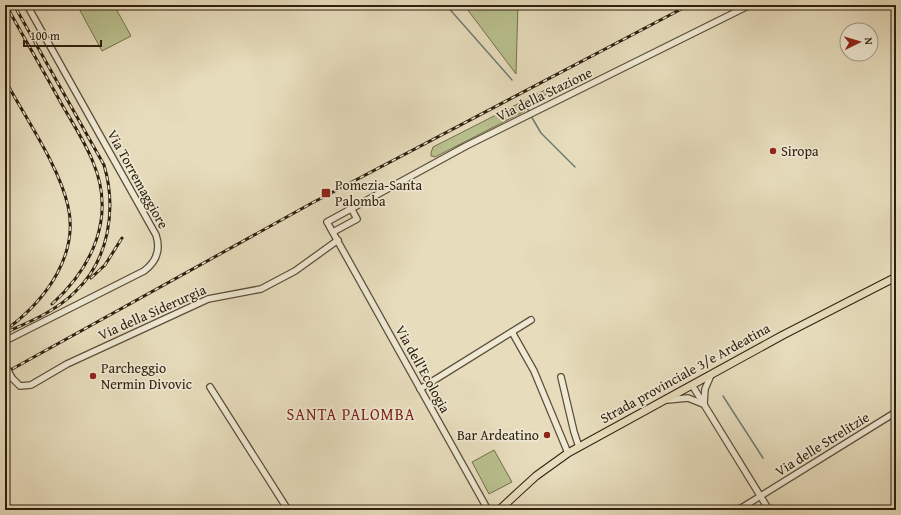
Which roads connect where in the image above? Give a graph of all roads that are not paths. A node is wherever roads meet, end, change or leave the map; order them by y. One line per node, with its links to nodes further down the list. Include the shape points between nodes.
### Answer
1 (27, 5): 9 (street, Via Torremaggiore, via 156,235 158,248 154,262 144,271)
2 (750, 5): 3 (street, Via della Stazione, via 530,114)
3 (351, 208): 4 (street, Via della Stazione, via 327,222); 4 (street, via 357,219)
4 (333, 232): 5 (street)
5 (338, 240): 10 (street, Via della Siderurgia, bridge, via 261,290 208,299 67,364 28,385 20,386); 15 (street, Via dell'Ecologia)
6 (896, 277): 11 (main road, Strada provinciale 3/e Ardeatina, via 824,313)
7 (531, 320): 8 (street)
8 (512, 332): 15 (street); 20 (street, via 536,375)
9 (5, 342)
10 (5, 365)
11 (712, 375): 13 (main road, Strada provinciale 3/e Ardeatina); 17 (street, via 705,389)
12 (561, 377): 19 (street)
13 (692, 386): 16 (main road, Strada provinciale 3/e Ardeatina); 17 (street)
14 (210, 387): 22 (street)
15 (420, 389): 23 (street, Via dell'Ecologia)
16 (663, 401): 17 (street, via 688,398); 19 (main road, Strada provinciale 3/e Ardeatina)
17 (704, 404): 21 (street)
18 (896, 412): 21 (street, Via delle Strelitzie)
19 (579, 447): 20 (main road, Strada provinciale 3/e Ardeatina)
20 (568, 453): 24 (main road, Strada provinciale 3/e Ardeatina, via 536,476)
21 (760, 496): 25 (street, Via delle Strelitzie); 26 (street)
22 (288, 510)
23 (488, 510)
24 (499, 510)
25 (738, 510)
26 (769, 510)

